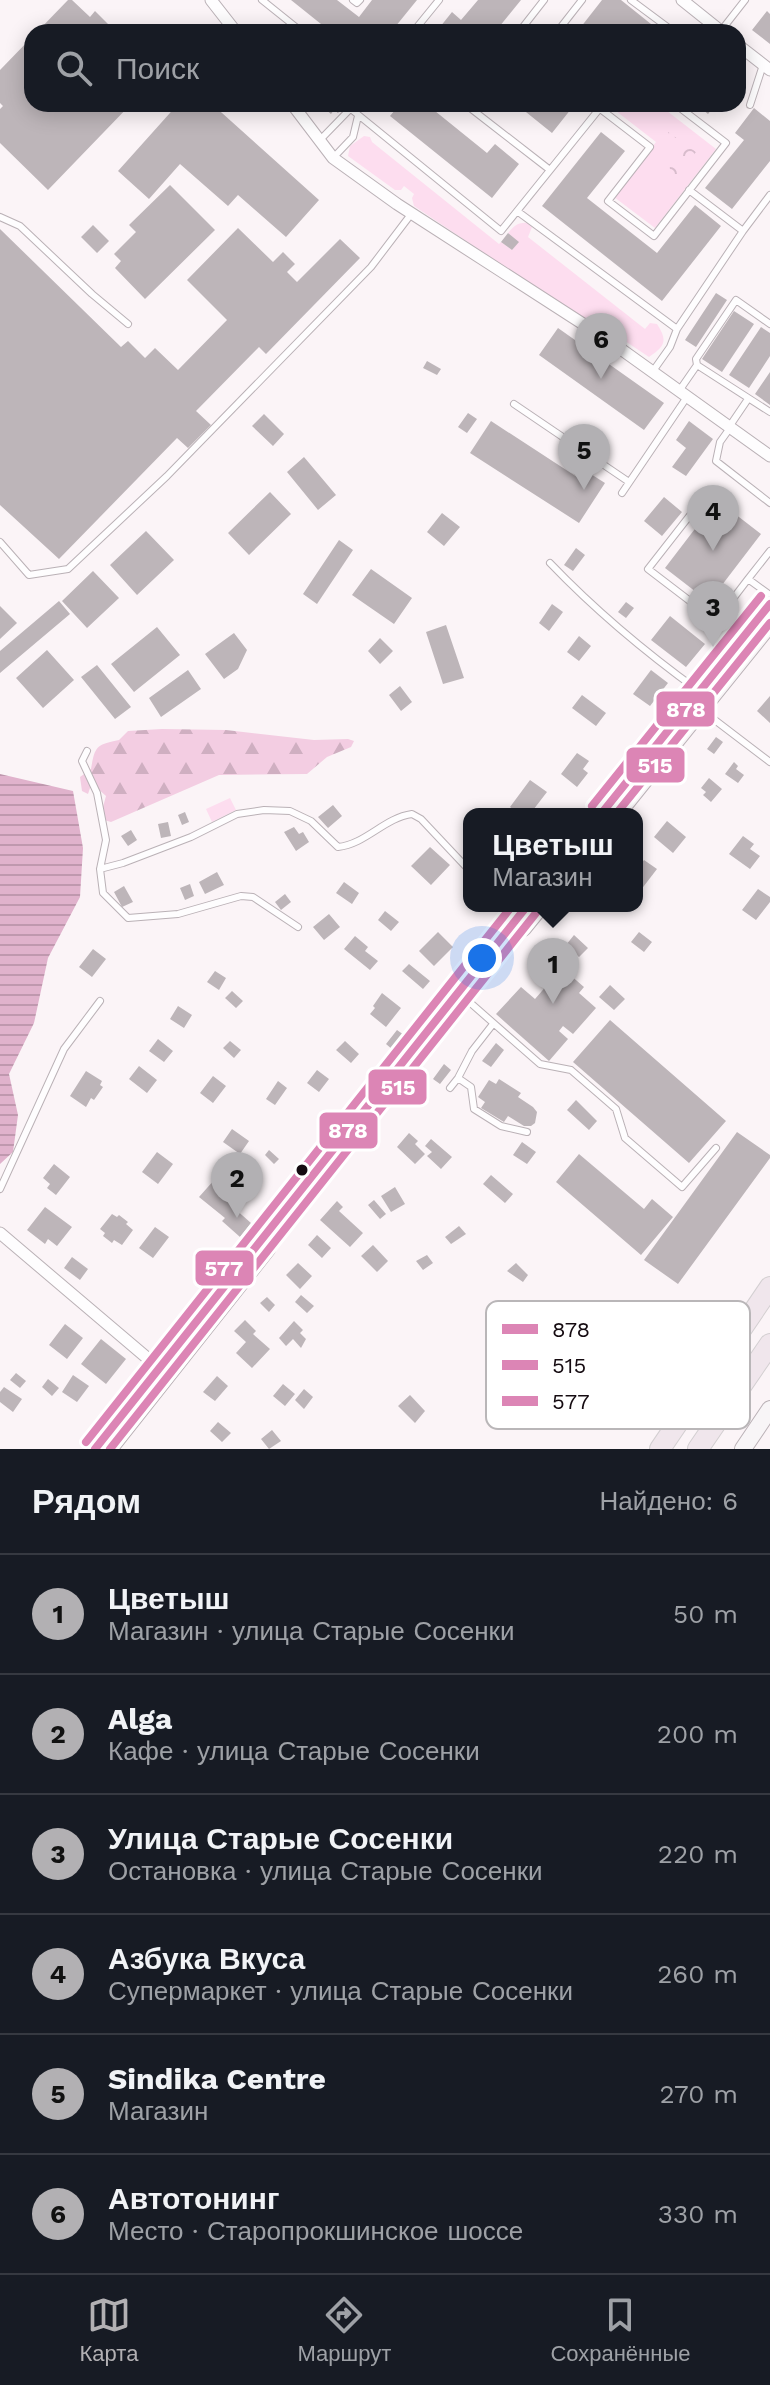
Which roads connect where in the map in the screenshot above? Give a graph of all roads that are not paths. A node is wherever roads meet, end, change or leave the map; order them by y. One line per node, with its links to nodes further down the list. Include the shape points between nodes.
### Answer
1 (211, 0): 11 (street)
2 (262, 0): 12 (lane)
3 (353, 0): 4 (lane)
4 (360, 0)
5 (439, 0): 13 (lane)
6 (544, 0): 14 (lane)
7 (582, 0): 15 (lane)
8 (631, 0): 16 (lane)
9 (682, 0): 17 (street)
10 (745, 0): 18 (lane)
11 (230, 24)
12 (292, 24)
13 (420, 24)
14 (525, 24)
15 (563, 24)
16 (663, 24)
17 (712, 24)
18 (726, 24)
19 (746, 52): 20 (street)
20 (766, 68): 21 (lane)
21 (750, 105)
22 (298, 112): 30 (street)
23 (348, 112): 30 (lane)
24 (356, 112): 29 (lane)
25 (475, 112): 32 (lane)
26 (593, 112): 32 (lane)
27 (605, 112): 33 (lane, via 650,147 608,201 654,236)
28 (685, 112): 33 (lane, via 726,143)
29 (358, 116): 31 (lane, via 353,137); 35 (lane, via 501,231)
30 (319, 141): 31 (street)
31 (333, 158): 36 (street)
32 (550, 170): 35 (lane)
33 (689, 190): 38 (lane)
34 (770, 195): 38 (lane)
35 (517, 211): 42 (lane)
36 (412, 213): 44 (street); 55 (lane, via 371,267 191,453 68,569 29,575)
37 (0, 217): 41 (lane, via 20,226)
38 (743, 231): 42 (lane)
39 (770, 311): 40 (lane)
40 (767, 322): 43 (lane, via 736,300)
41 (128, 324)
42 (677, 329): 44 (lane)
43 (697, 365): 45 (lane); 46 (lane)
44 (652, 371): 45 (street)
45 (683, 394): 49 (street); 51 (lane)
46 (748, 399): 48 (lane); 49 (lane)
47 (514, 404): 51 (lane)
48 (770, 412)
49 (729, 427): 50 (street); 53 (lane, via 716,461)
50 (770, 456)
51 (629, 482): 52 (lane)
52 (622, 493)
53 (770, 503)
54 (698, 505): 58 (lane, via 648,569 716,621)
55 (0, 542)
56 (770, 551): 58 (lane)
57 (550, 563): 62 (lane, via 617,628)
58 (748, 579): 59 (lane)
59 (770, 595)
60 (770, 604): 62 (main road)
61 (770, 624): 63 (main road)
62 (700, 692): 66 (main road)
63 (701, 710): 65 (lane); 67 (main road)
64 (87, 751): 69 (lane, via 82,761 97,793 106,840)
65 (770, 762)
66 (606, 808)
67 (622, 808)
68 (463, 864): 69 (lane, via 412,814 397,816 350,846 338,847 311,821 290,811 264,810 237,814 191,837)
69 (100, 869): 72 (lane, via 103,893 128,918 178,914 241,896 253,897)
70 (522, 912): 85 (main road)
71 (536, 912): 73 (main road)
72 (298, 927)
73 (466, 999): 75 (lane); 90 (main road)
74 (100, 1001): 80 (lane, via 64,1049)
75 (493, 1024): 76 (lane); 79 (lane, via 540,1064 571,1070 616,1109 625,1138 682,1187)
76 (458, 1078): 77 (lane); 78 (lane, via 471,1087 474,1109 501,1126)
77 (450, 1088)
78 (527, 1132)
79 (716, 1148)
80 (0, 1189)
81 (0, 1233): 85 (street)
82 (770, 1287): 83 (highway)
83 (750, 1316)
84 (770, 1344): 86 (highway)
85 (159, 1368): 90 (main road)
86 (750, 1373)
87 (770, 1409): 93 (main road)
88 (674, 1429): 91 (highway)
89 (712, 1429): 92 (highway)
90 (106, 1449)
91 (660, 1449)
92 (698, 1449)
93 (743, 1449)

